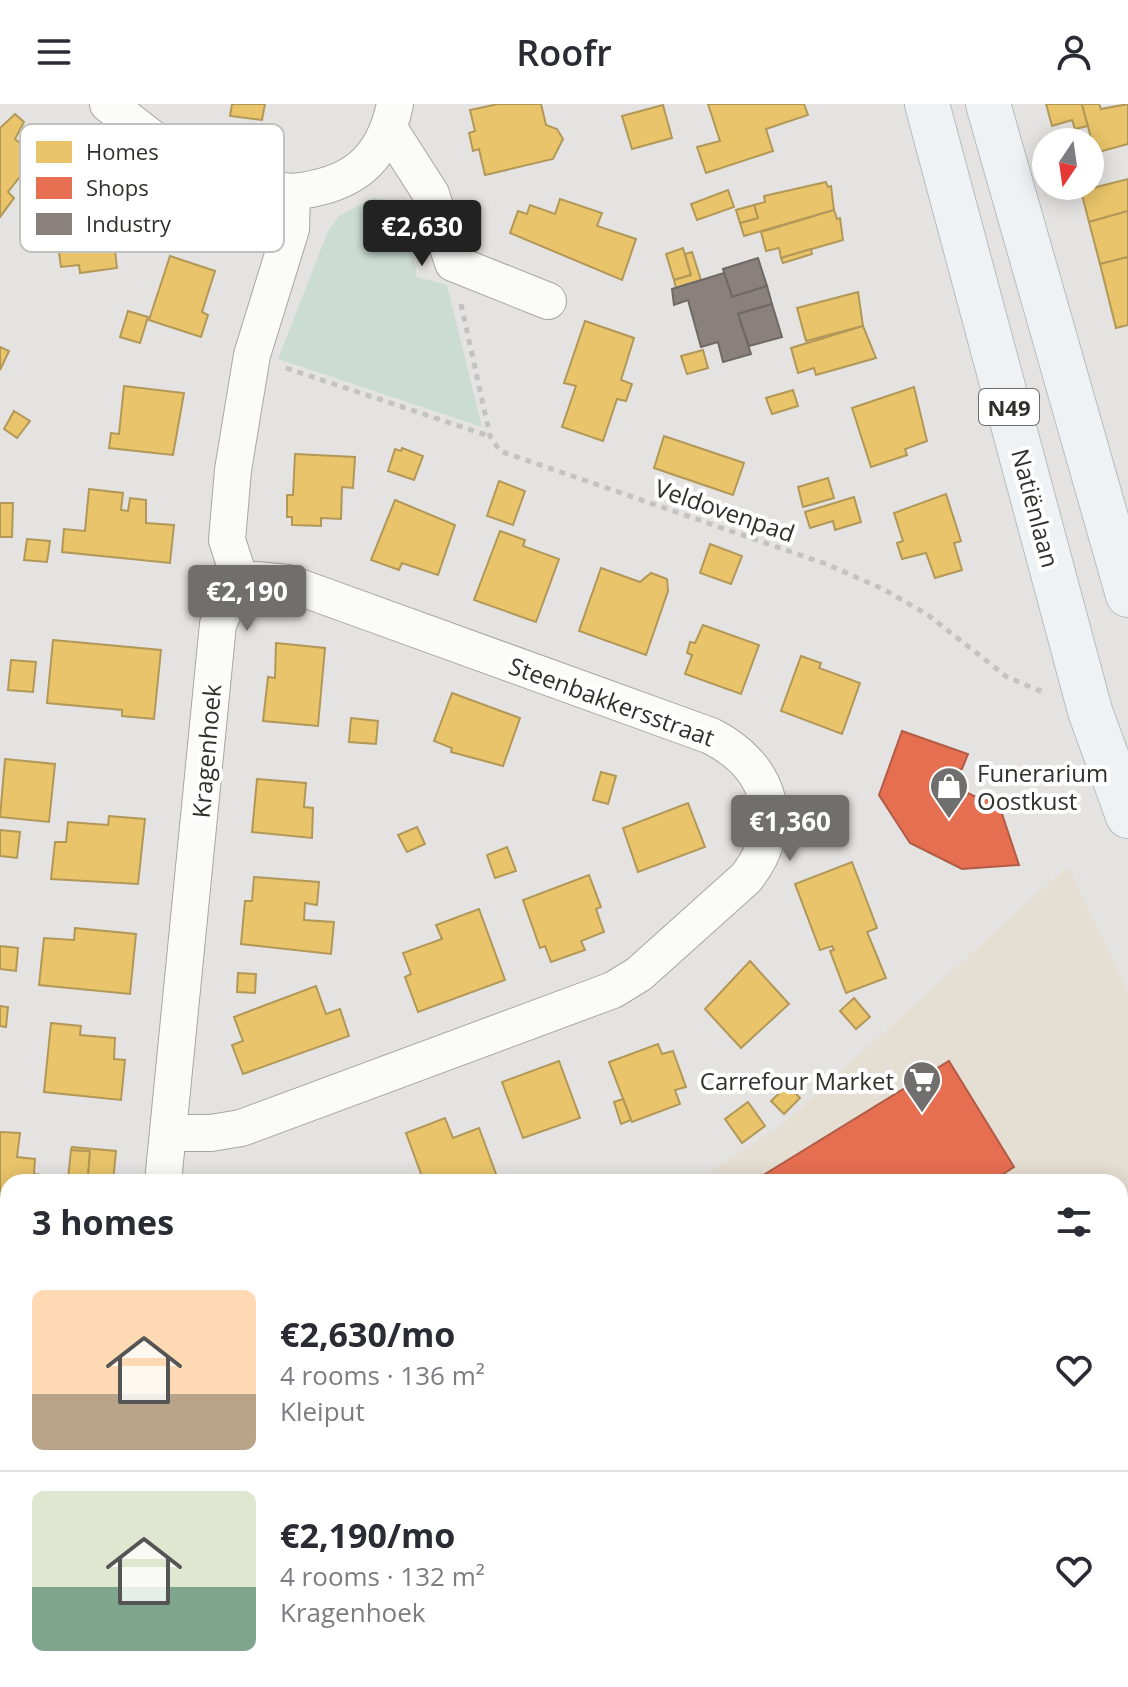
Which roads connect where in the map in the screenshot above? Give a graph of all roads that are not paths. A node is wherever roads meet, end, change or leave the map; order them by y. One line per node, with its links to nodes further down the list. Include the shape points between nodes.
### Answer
1 (108, 104): 5 (street)
2 (927, 104): 13 (main road, Natiënlaan / N49, via 1090,711)
3 (988, 104): 12 (main road, N49)
4 (392, 117): 7 (street, via 377,152 361,170 316,190); 10 (street, via 431,194 453,263)
5 (134, 124)
6 (284, 191): 7 (street)
7 (292, 192): 8 (street)
8 (284, 252)
9 (284, 252): 11 (street, via 252,355 233,470 227,540)
10 (548, 301)
11 (242, 586): 14 (street, Kragenhoek, via 218,624); 14 (street, Steenbakkersstraat, via 256,580 288,583 711,736 739,753 762,780 770,814 768,833 746,878 639,974 613,990 241,1128)
12 (1128, 595)
13 (1128, 816)
14 (170, 1133): 15 (street, Kragenhoek)
15 (164, 1174)

